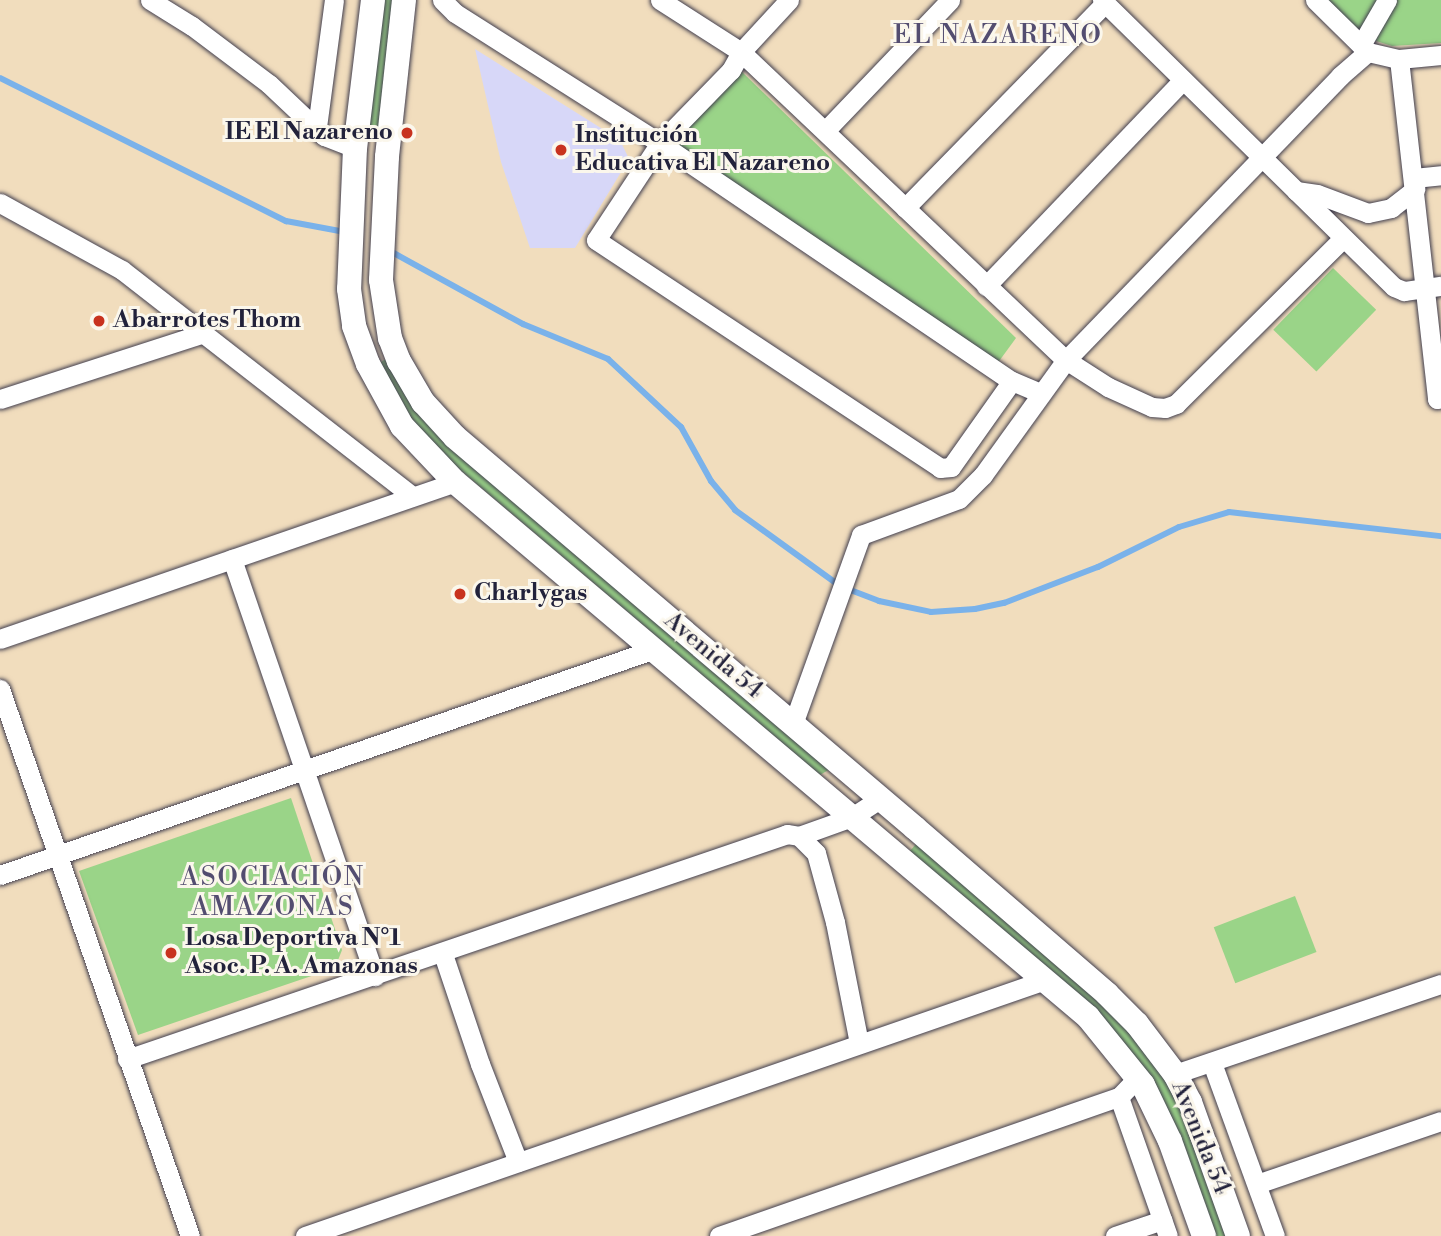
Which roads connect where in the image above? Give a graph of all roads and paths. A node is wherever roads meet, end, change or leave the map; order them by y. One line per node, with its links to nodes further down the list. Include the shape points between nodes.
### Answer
1 (150, 0): 17 (street, via 269,84)
2 (334, 0): 17 (street)
3 (373, 0): 20 (main road, Avenida 54)
4 (404, 0): 42 (main road, Avenida 54, via 381,239 384,311 399,361 423,402 455,437)
5 (660, 0): 13 (street)
6 (789, 0): 13 (street)
7 (950, 0): 18 (street)
8 (1315, 0): 12 (street)
9 (1387, 0): 12 (street)
10 (442, 1): 19 (street)
11 (1104, 2): 16 (street); 26 (street)
12 (1365, 48): 15 (street); 21 (street)
13 (741, 52): 18 (street); 19 (street, via 731,69)
14 (1441, 55): 15 (street)
15 (1399, 59): 23 (street)
16 (1183, 80): 21 (street); 28 (street)
17 (317, 127): 20 (street, via 324,136)
18 (825, 131): 26 (street)
19 (660, 143): 32 (street); 32 (street, via 596,240 940,468 951,467)
20 (355, 148): 36 (main road, Avenida 54, via 349,289 354,326 368,364 402,426)
21 (1263, 158): 24 (street); 31 (street)
22 (1441, 175): 23 (street)
23 (1414, 183): 24 (street, via 1391,208 1368,213); 29 (street)
24 (1296, 191): 27 (street)
25 (0, 203): 30 (street, via 122,270)
26 (905, 208): 28 (street)
27 (1343, 238): 29 (street, via 1394,286 1404,291); 31 (street, via 1176,404 1152,407 1108,387)
28 (986, 286): 31 (street)
29 (1432, 287): 34 (street, via 1437,399)
30 (204, 333): 35 (street); 37 (street)
31 (1066, 360): 33 (street)
32 (1012, 381): 33 (street)
33 (1040, 393): 42 (street, via 983,475 959,499 861,535)
34 (1441, 398)
35 (0, 399)
36 (456, 482): 37 (street); 40 (main road, Avenida 54)
37 (412, 496): 38 (street)
38 (232, 559): 39 (street); 43 (street)
39 (0, 639)
40 (655, 649): 43 (street); 45 (main road, Avenida 54)
41 (0, 689): 47 (street)
42 (793, 724): 44 (main road, Avenida 54)
43 (304, 769): 47 (street); 50 (street)
44 (880, 799): 45 (street); 56 (main road, Avenida 54, via 1107,994 1154,1043)
45 (852, 817): 46 (street); 51 (main road, Avenida 54)
46 (799, 836): 49 (street, via 787,834); 53 (street, via 816,853)
47 (57, 856): 48 (street); 54 (street)
48 (0, 876)
49 (443, 954): 50 (street); 60 (street)
50 (375, 975): 54 (street)
51 (1045, 980): 53 (street); 57 (main road, Avenida 54, via 1088,1017)
52 (1441, 984): 55 (street)
53 (859, 1043): 60 (street)
54 (127, 1059): 64 (street)
55 (1212, 1063): 56 (street); 61 (street)
56 (1175, 1074): 69 (main road, Avenida 54, via 1198,1122)
57 (1138, 1077): 58 (street); 68 (main road, Avenida 54, via 1166,1130)
58 (1119, 1097): 62 (street); 63 (street)
59 (1441, 1121): 61 (street)
60 (518, 1161): 65 (street)
61 (1257, 1184): 70 (street)
62 (1165, 1228): 67 (street)
63 (745, 1232): 66 (street)
64 (190, 1236)
65 (305, 1236)
66 (719, 1236)
67 (1115, 1236)
68 (1203, 1236)
69 (1238, 1236)
70 (1275, 1236)

